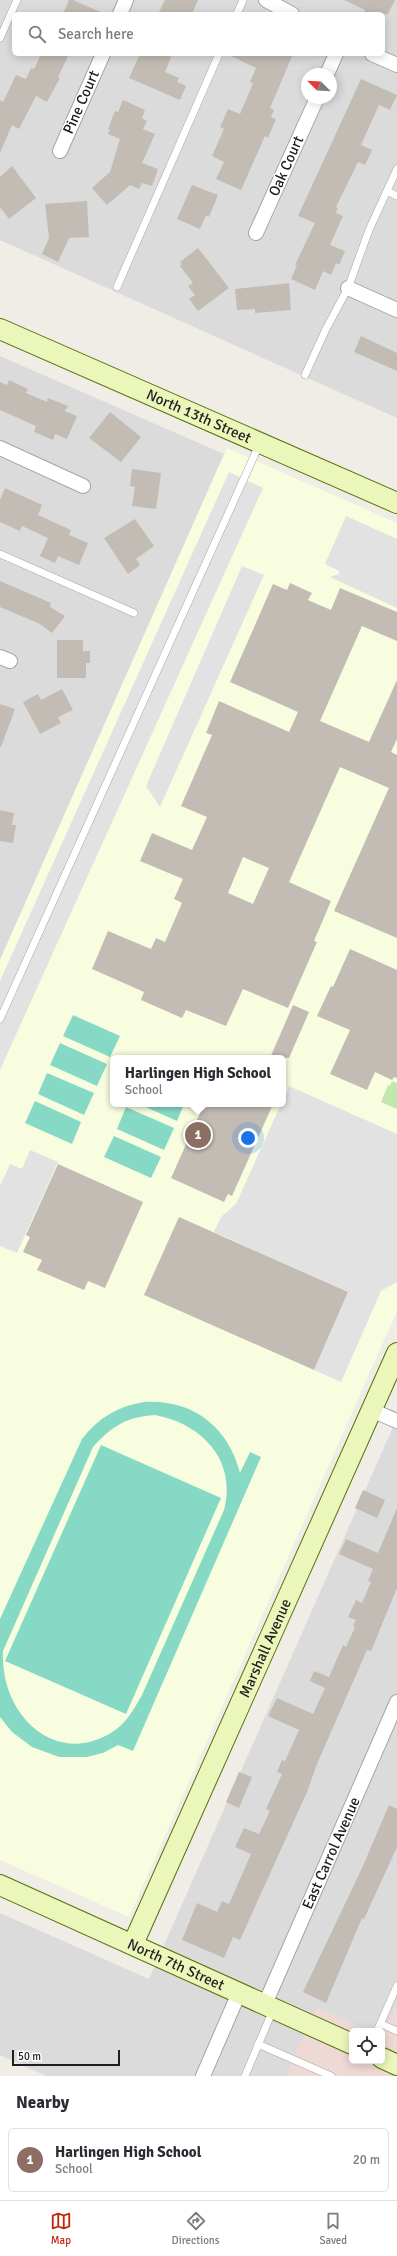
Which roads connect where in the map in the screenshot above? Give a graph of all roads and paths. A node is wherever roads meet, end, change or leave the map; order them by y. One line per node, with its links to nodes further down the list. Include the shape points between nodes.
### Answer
1 (17, 0): 8 (lane)
2 (126, 0): 5 (street)
3 (243, 0): 6 (lane)
4 (266, 0): 7 (street)
5 (121, 12)
6 (238, 12)
7 (288, 12)
8 (0, 38)
9 (101, 56): 16 (street, Pine Court)
10 (218, 56): 21 (lane)
11 (335, 56): 14 (street)
12 (377, 56): 13 (street)
13 (397, 65)
14 (330, 68)
15 (313, 104): 20 (street, Oak Court)
16 (60, 151)
17 (397, 169): 18 (lane)
18 (387, 191): 19 (lane); 22 (lane, via 356,262)
19 (397, 196)
20 (256, 233)
21 (117, 287)
22 (348, 288): 23 (street); 25 (lane)
23 (397, 310)
24 (0, 329): 26 (street, North 13th Street)
25 (305, 375)
26 (260, 443): 29 (street, North 13th Street); 32 (lane)
27 (0, 448): 28 (street)
28 (83, 486)
29 (397, 503)
30 (0, 554): 31 (lane)
31 (134, 613)
32 (0, 1019)
33 (397, 1353): 34 (street, Marshall Avenue)
34 (371, 1410): 35 (street); 38 (street, Marshall Avenue)
35 (397, 1421)
36 (397, 1702): 41 (street, East Carrol Avenue)
37 (0, 1885): 38 (street, North 7th Street)
38 (133, 1944): 40 (street, North 7th Street)
39 (397, 1986): 42 (lane)
40 (239, 1993): 41 (street, North 7th Street); 49 (street)
41 (269, 2006): 45 (street, North 7th Street); 46 (lane)
42 (381, 2024): 43 (lane); 44 (lane)
43 (379, 2028)
44 (397, 2031)
45 (349, 2043)
46 (258, 2044): 50 (lane); 51 (lane)
47 (385, 2059): 48 (street)
48 (397, 2064)
49 (203, 2076)
50 (245, 2076)
51 (331, 2076)

